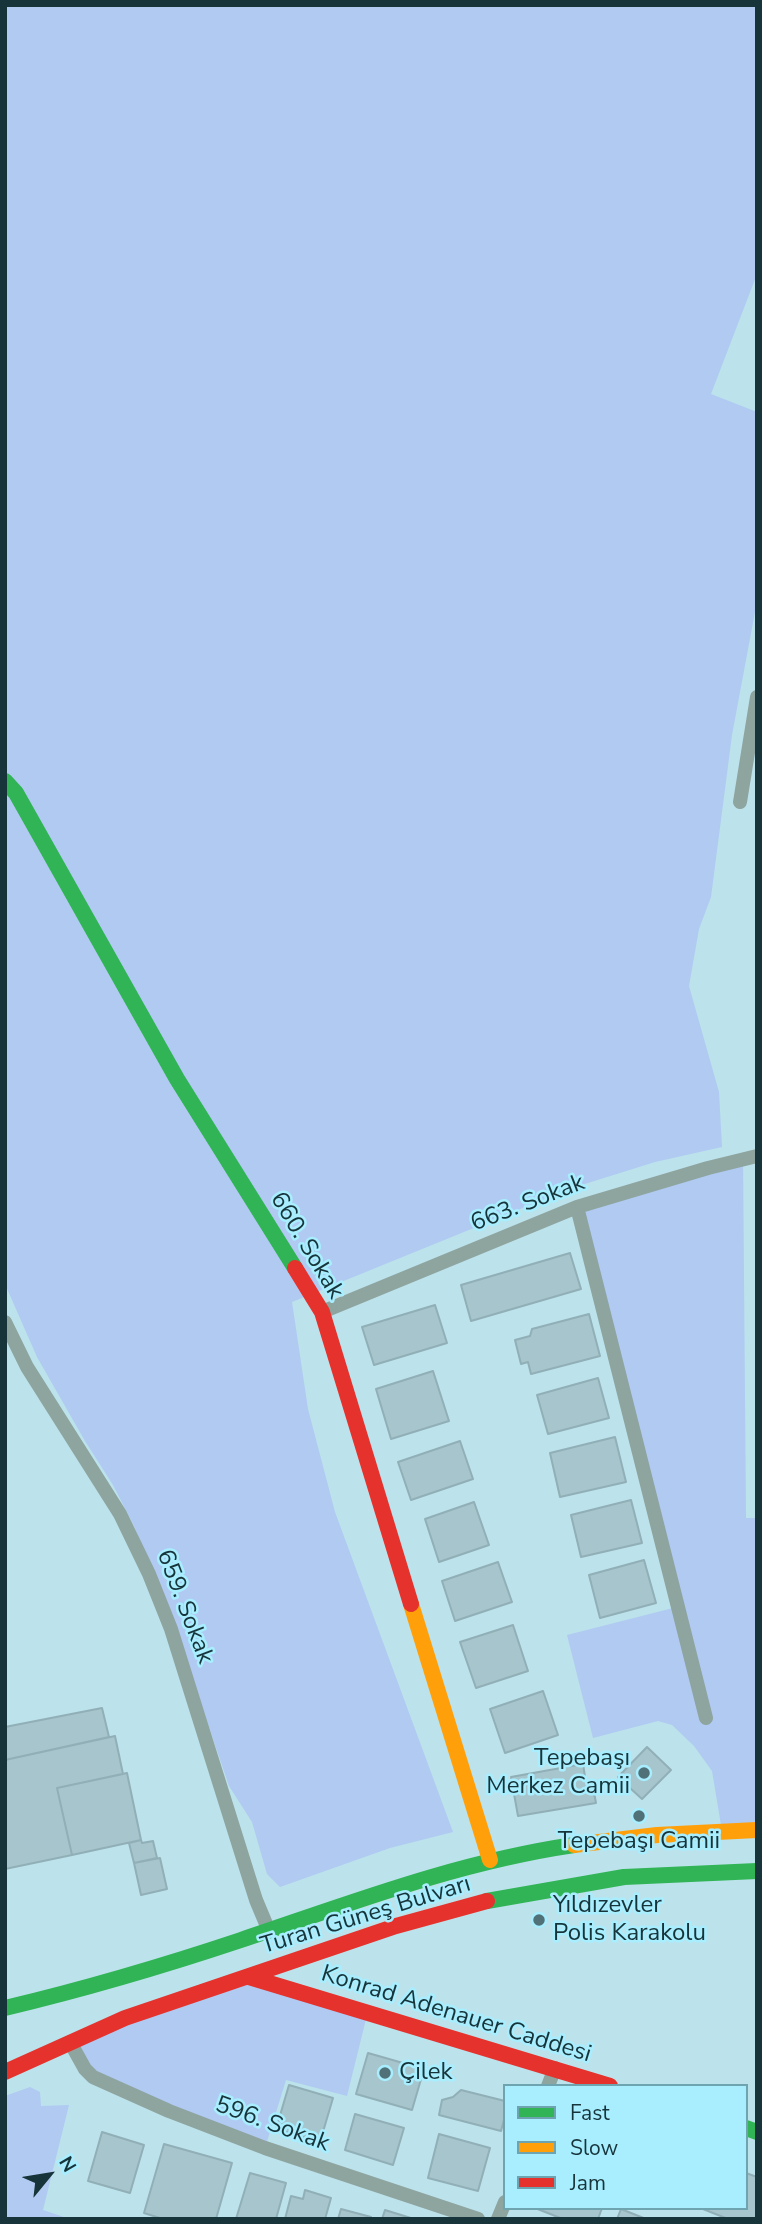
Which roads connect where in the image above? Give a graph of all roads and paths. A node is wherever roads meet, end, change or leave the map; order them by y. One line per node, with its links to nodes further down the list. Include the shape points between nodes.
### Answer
1 (757, 698): 3 (street)
2 (5, 781): 6 (main road, 660. Sokak, via 16,793 177,1079)
3 (740, 802)
4 (757, 1156): 5 (street, 663. Sokak)
5 (578, 1207): 6 (street, 663. Sokak); 8 (street)
6 (322, 1312): 10 (main road, 660. Sokak)
7 (5, 1322): 12 (street, 659. Sokak, via 27,1367 120,1514 149,1574)
8 (706, 1718)
9 (757, 1830): 10 (main road, Turan Güneş Bulvarı, via 627,1838)
10 (490, 1860): 12 (main road, Turan Güneş Bulvarı, via 378,1892)
11 (757, 1871): 13 (main road, Turan Güneş Bulvarı, via 624,1877 499,1898 396,1926)
12 (268, 1931): 14 (main road, Turan Güneş Bulvarı)
13 (248, 1977): 15 (main road, Turan Güneş Bulvarı, via 125,2018); 16 (main road, Konrad Adenauer Caddesi)
14 (5, 2008)
15 (70, 2042): 17 (main road, Turan Güneş Bulvarı); 20 (street, 596. Sokak, via 93,2077 156,2105 265,2148)
16 (555, 2068): 18 (street); 19 (main road, Konrad Adenauer Caddesi)
17 (5, 2072)
18 (549, 2084)
19 (604, 2084)
20 (478, 2219)

